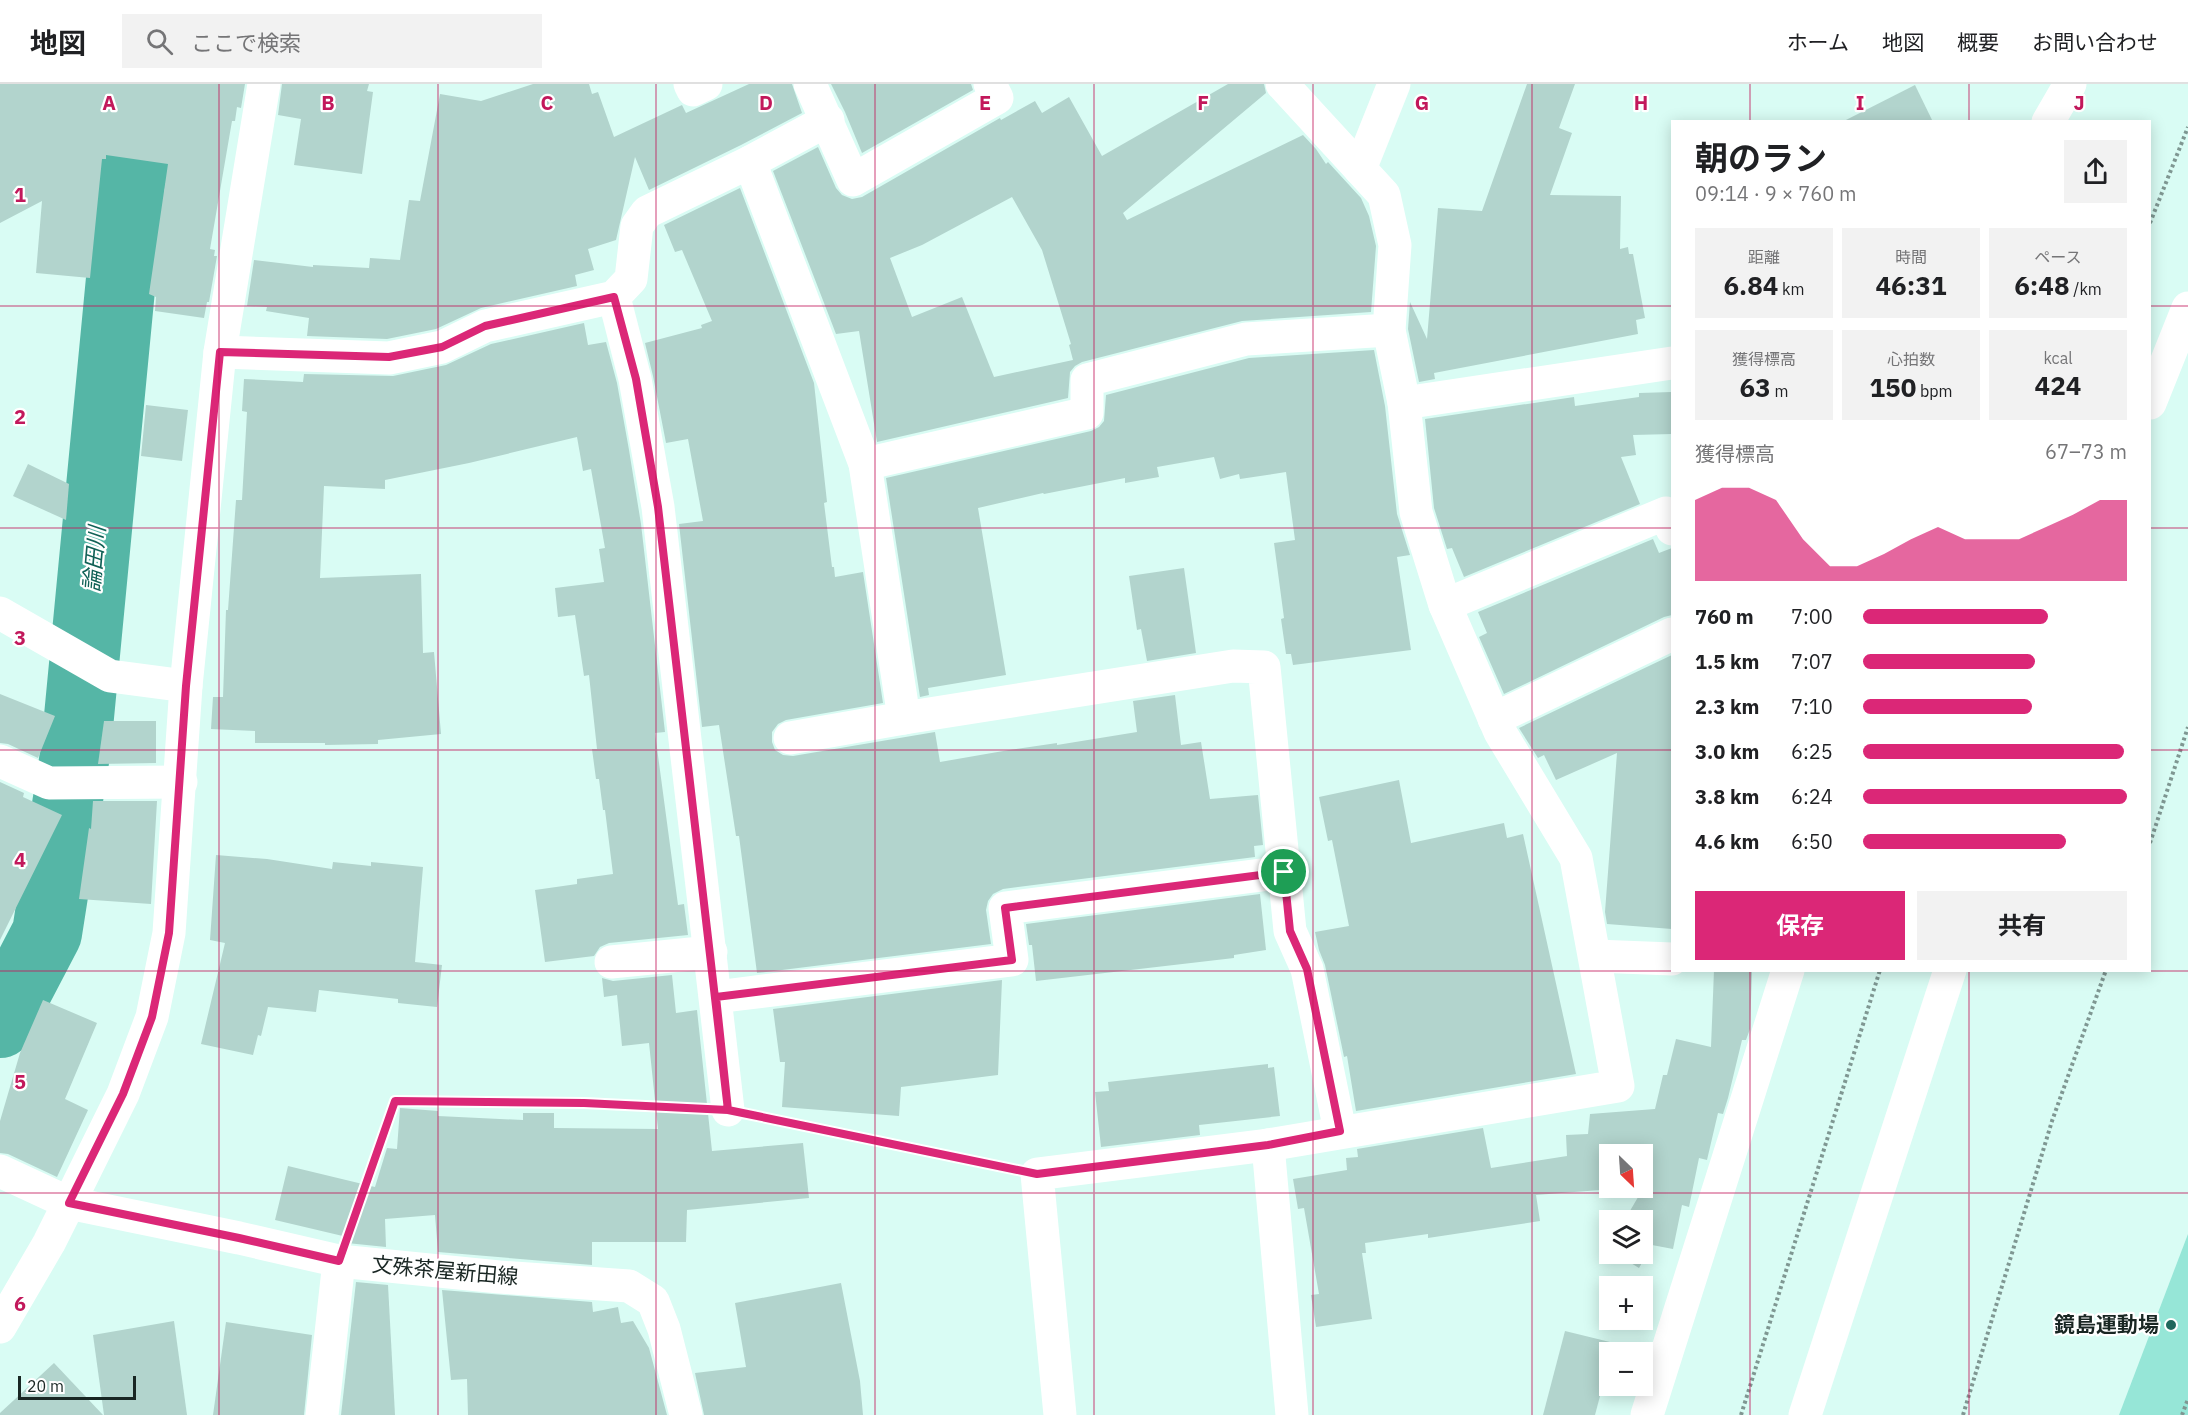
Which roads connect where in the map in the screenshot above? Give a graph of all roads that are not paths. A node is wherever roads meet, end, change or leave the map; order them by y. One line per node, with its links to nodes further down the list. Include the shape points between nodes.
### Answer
1 (264, 84): 16 (street)
2 (690, 84): 3 (street, via 693,90)
3 (706, 84)
4 (810, 84): 9 (street)
5 (990, 84): 9 (street, via 997,98 853,180)
6 (1282, 84): 12 (street)
7 (1394, 84): 12 (street)
8 (2070, 84): 10 (street)
9 (828, 120): 11 (street)
10 (2049, 120)
11 (750, 162): 13 (street, via 647,212 637,226 631,279); 20 (street)
12 (1360, 168): 15 (street, via 1384,195 1395,244)
13 (614, 297): 16 (street, via 485,326 442,347 389,357); 32 (street, via 636,379 658,507)
14 (2188, 308): 18 (street)
15 (1389, 330): 19 (street); 20 (street, via 1246,339 1088,380 1087,413)
16 (220, 352): 25 (street)
17 (1671, 363): 19 (street)
18 (2151, 400)
19 (1404, 403): 22 (street, via 1416,512)
20 (865, 464): 26 (street)
21 (1671, 527): 22 (street, via 1665,513)
22 (1445, 605): 27 (street)
23 (0, 614): 25 (street, via 110,676)
24 (1671, 634): 27 (street)
25 (186, 686): 30 (street)
26 (904, 718): 28 (street); 31 (street, via 1233,666 1264,667)
27 (1494, 719): 33 (street, via 1576,858)
28 (790, 738)
29 (0, 761): 30 (street, via 49,783)
30 (181, 782): 43 (street, via 169,933 152,1017 123,1094)
31 (1284, 872): 38 (street, via 1005,908 1012,960); 40 (street, via 1290,931 1307,969)
32 (711, 952): 35 (street); 38 (street)
33 (1595, 957): 34 (street); 40 (street, via 1618,1086)
34 (1671, 959)
35 (611, 962)
36 (1787, 972): 50 (street)
37 (1949, 972): 51 (street)
38 (716, 997): 39 (street)
39 (728, 1110)
40 (1340, 1131): 41 (street)
41 (1268, 1145): 48 (street, via 1037,1174); 49 (street)
42 (0, 1170): 43 (street, 文殊茶屋新田線)
43 (69, 1203): 44 (street, 文殊茶屋新田線); 45 (street)
44 (339, 1261): 46 (street); 47 (street, 文殊茶屋新田線, via 629,1286 653,1301)
45 (0, 1327)
46 (322, 1415)
47 (686, 1415)
48 (1060, 1415)
49 (1292, 1415)
50 (1647, 1415)
51 (1805, 1415)

